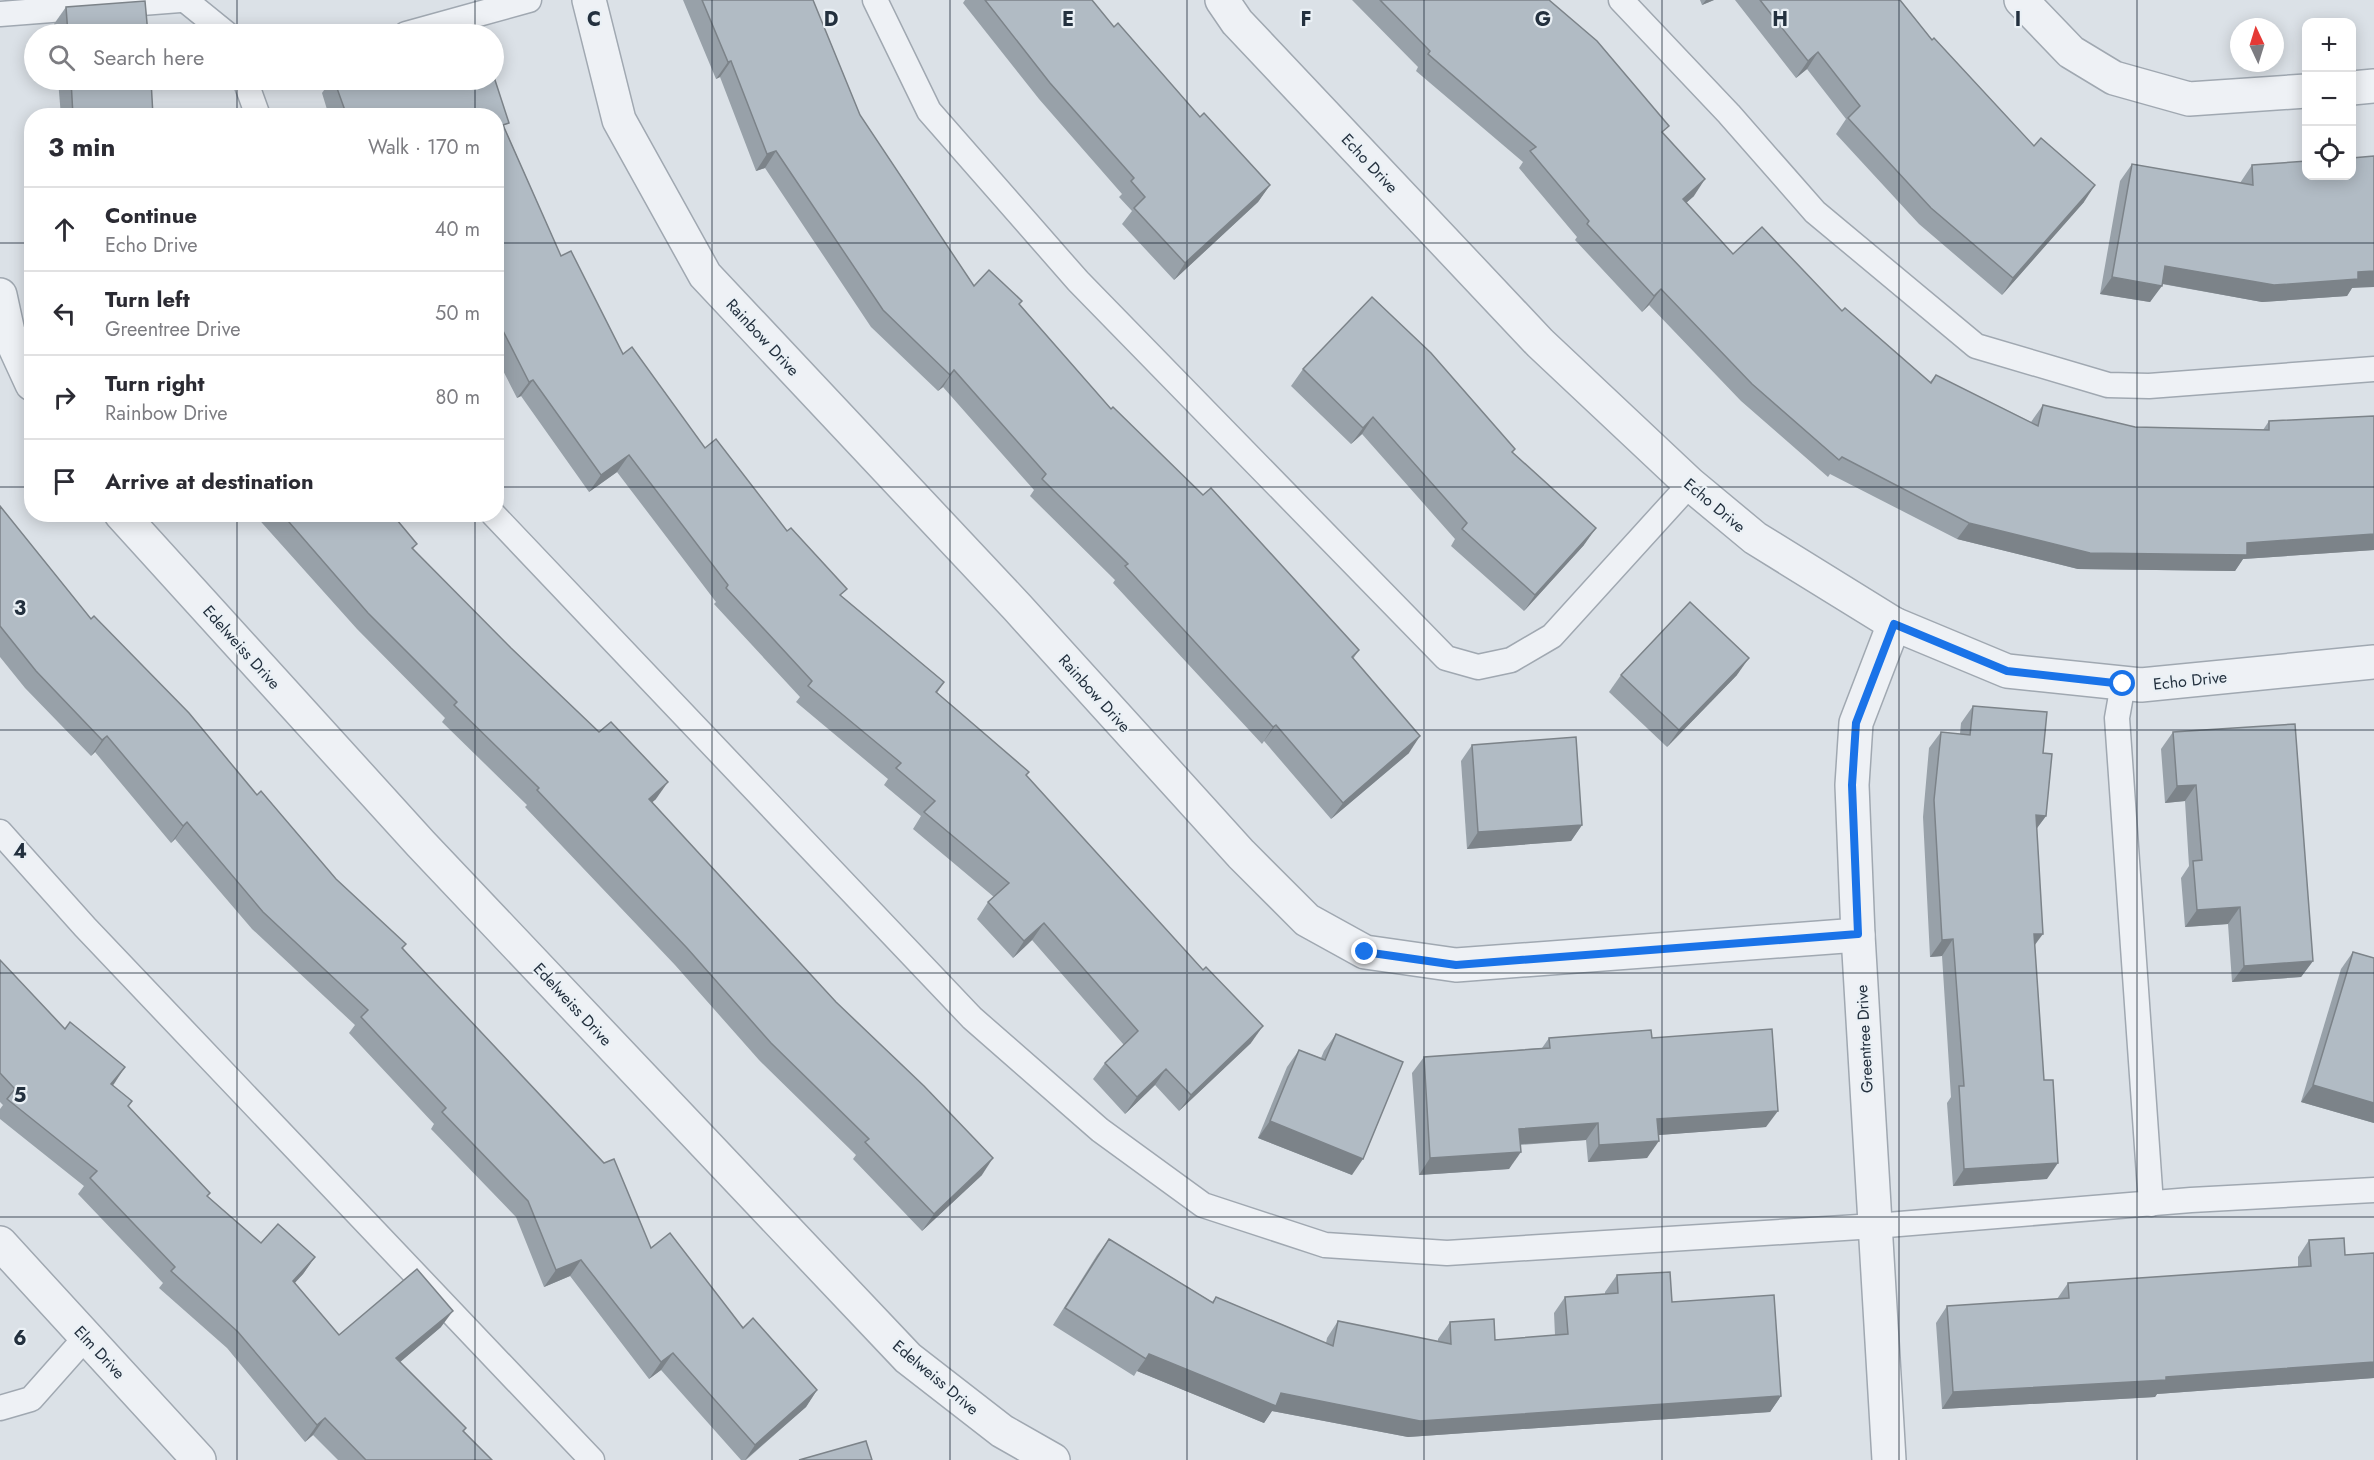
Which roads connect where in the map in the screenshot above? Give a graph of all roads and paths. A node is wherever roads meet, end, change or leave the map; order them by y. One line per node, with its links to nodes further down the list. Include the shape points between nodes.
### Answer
1 (180, 0): 9 (lane)
2 (185, 0): 10 (lane)
3 (529, 0): 11 (lane)
4 (589, 0): 28 (street, Rainbow Drive, via 619,120 705,275 1017,607 1241,854 1307,920 1365,952 1456,965)
5 (874, 0): 21 (lane, via 929,111 1078,281 1446,658 1478,667 1511,660 1552,636)
6 (1222, 0): 21 (street, Echo Drive, via 1236,22 1540,344)
7 (1621, 0): 20 (lane, via 1815,212 1976,346 2108,385 2149,386)
8 (2021, 0): 15 (street, via 2071,52 2114,78 2189,99)
9 (0, 14)
10 (215, 24)
11 (442, 24)
12 (2374, 86): 13 (street)
13 (2356, 88)
14 (249, 90): 16 (lane)
15 (2302, 91)
16 (255, 108)
17 (0, 295): 18 (street)
18 (4, 333): 19 (street)
19 (24, 369)
20 (2374, 369)
21 (1690, 484): 24 (street, Echo Drive, via 1755,538)
22 (128, 522): 37 (street, Edelweiss Drive, via 421,844 908,1358 1002,1431)
23 (501, 522): 31 (lane, via 972,1018 1100,1130 1203,1206 1325,1245 1447,1254)
24 (1894, 624): 26 (street, Echo Drive, via 2007,671); 28 (street, Greentree Drive, via 1856,723 1852,785)
25 (2374, 662): 26 (street, Echo Drive)
26 (2123, 684): 30 (lane, via 2116,718)
27 (0, 832): 36 (lane, via 85,927)
28 (1858, 934): 31 (street, Greentree Drive)
29 (2374, 1190): 30 (lane)
30 (2151, 1203): 31 (lane)
31 (1875, 1226): 38 (street, Greentree Drive)
32 (0, 1243): 33 (street, Elm Drive)
33 (86, 1337): 34 (lane, via 31,1399); 35 (street, Elm Drive)
34 (0, 1408)
35 (199, 1460)
36 (592, 1460)
37 (1053, 1460)
38 (1889, 1460)

